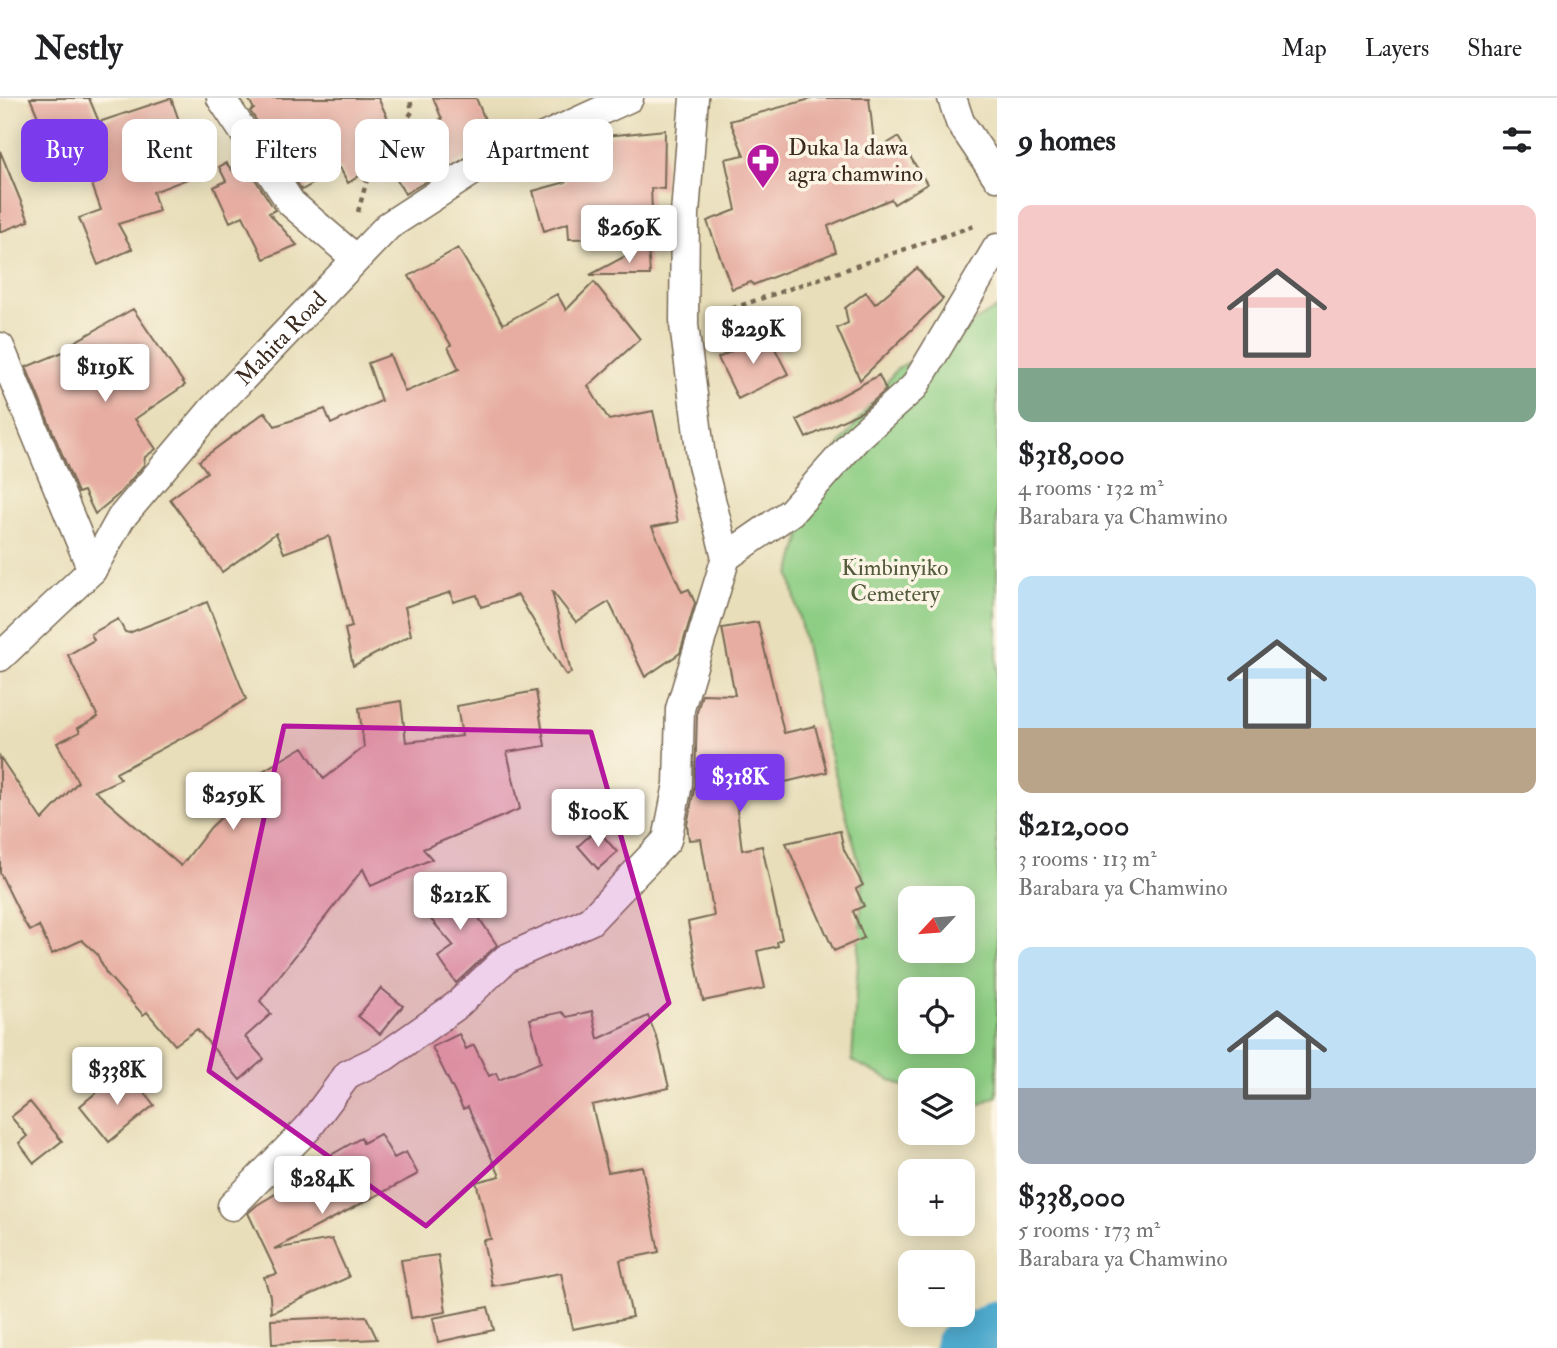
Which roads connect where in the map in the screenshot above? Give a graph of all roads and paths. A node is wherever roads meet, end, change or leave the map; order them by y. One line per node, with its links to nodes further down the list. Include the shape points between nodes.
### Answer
1 (221, 98): 9 (street, via 291,203)
2 (410, 98): 9 (path, via 412,112 368,176 355,226)
3 (629, 98): 9 (street, Mahita Road, via 482,165 388,226)
4 (694, 98): 10 (street, via 685,214)
5 (952, 98): 6 (street, via 960,122)
6 (997, 177)
7 (985, 222): 10 (path)
8 (997, 248): 12 (street, via 914,387 857,438 791,512)
9 (355, 258): 13 (street, Mahita Road, via 204,419 121,518)
10 (684, 325): 12 (street, via 702,465)
11 (0, 347): 13 (street)
12 (726, 557): 15 (street, via 680,709 678,785 667,840 590,921 507,958 456,1006 384,1057 348,1074 308,1128)
13 (92, 570): 14 (street, Mahita Road)
14 (0, 657)
15 (232, 1206)

